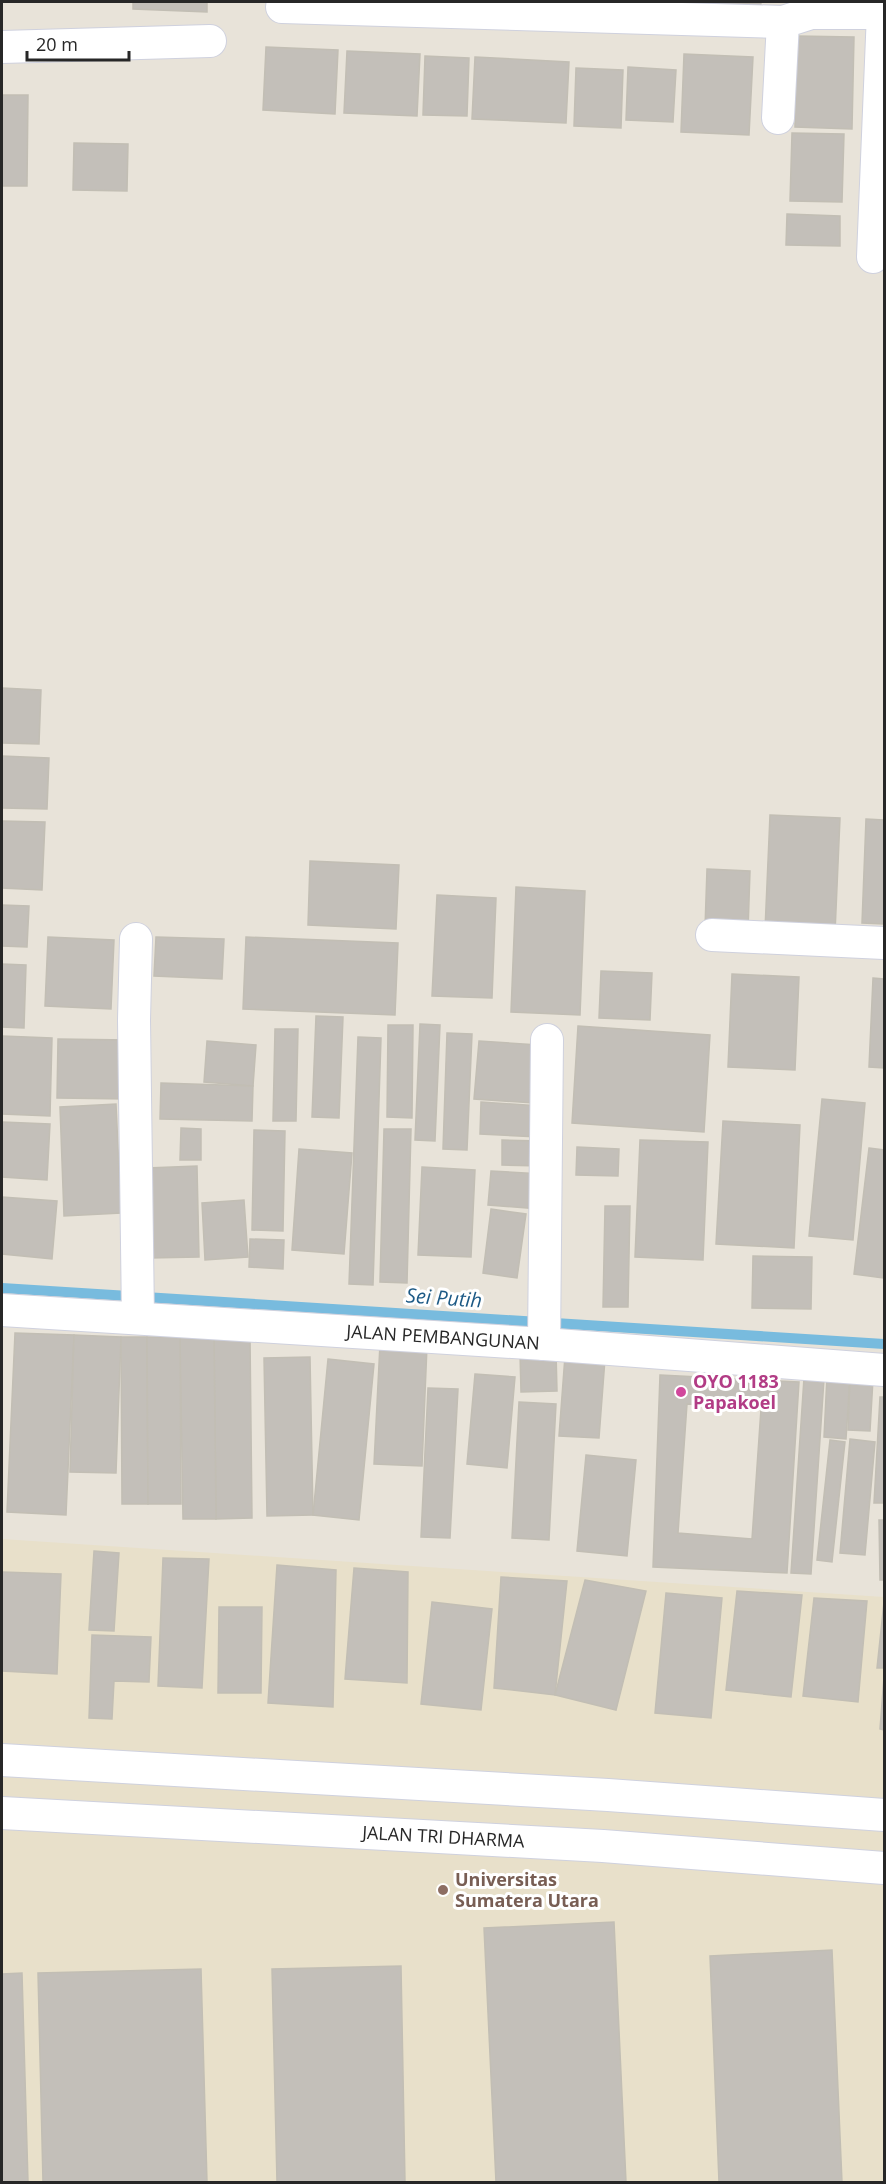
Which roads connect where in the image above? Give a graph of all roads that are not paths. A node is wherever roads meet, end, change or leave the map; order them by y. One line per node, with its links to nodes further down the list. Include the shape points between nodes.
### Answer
1 (282, 7): 2 (street)
2 (802, 12): 3 (street); 6 (street)
3 (884, 13): 7 (street)
4 (210, 41): 5 (street)
5 (2, 47)
6 (778, 118)
7 (873, 257)
8 (712, 935): 10 (street)
9 (136, 939): 12 (street)
10 (885, 943)
11 (547, 1040): 14 (street)
12 (138, 1306): 13 (street, JALAN PEMBANGUNAN); 14 (street, JALAN PEMBANGUNAN)
13 (2, 1310)
14 (544, 1332): 15 (street, JALAN PEMBANGUNAN)
15 (885, 1370)
16 (2, 1760): 18 (street)
17 (2, 1813): 19 (street, JALAN TRI DHARMA, via 603,1846)
18 (885, 1815)
19 (885, 1868)

